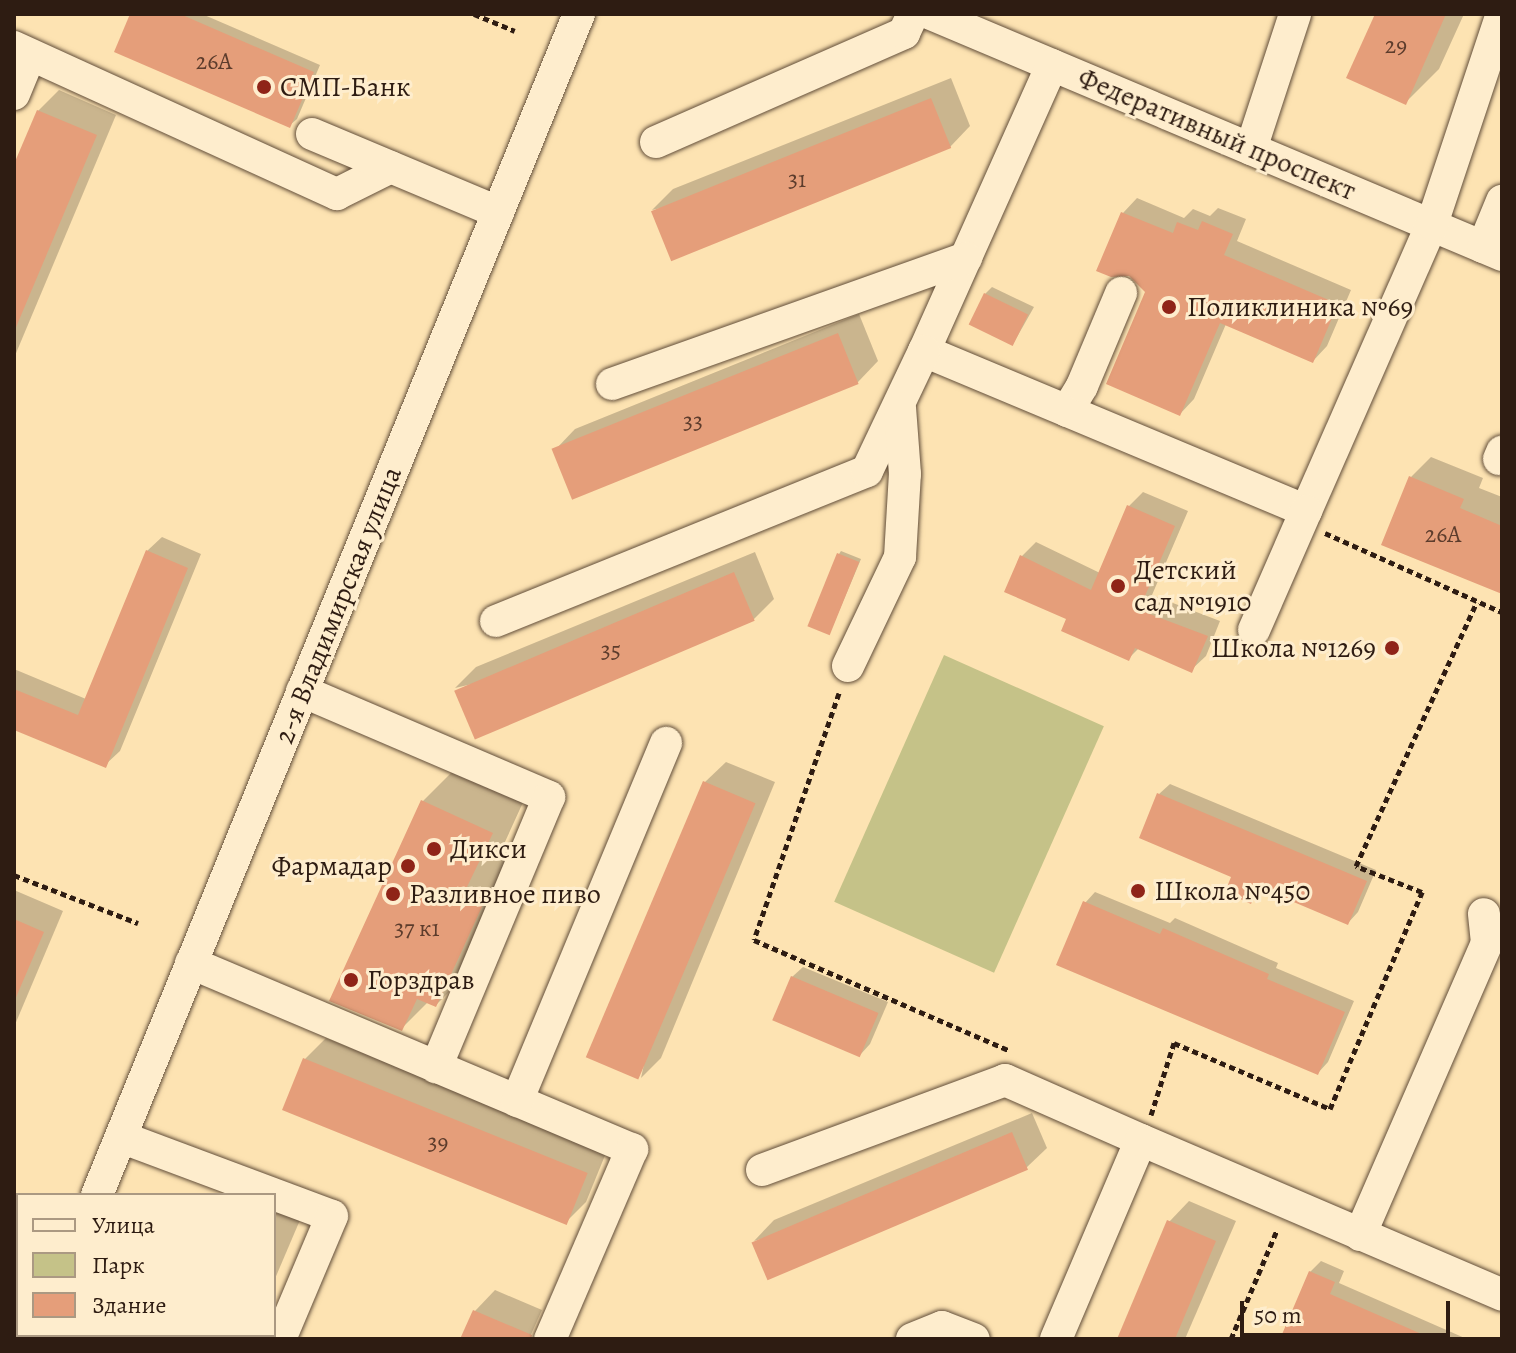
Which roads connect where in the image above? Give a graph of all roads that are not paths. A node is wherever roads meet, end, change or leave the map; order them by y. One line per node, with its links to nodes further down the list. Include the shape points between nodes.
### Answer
1 (579, 14): 14 (street, 2-я Владимирская улица)
2 (913, 14): 10 (street, via 904,33)
3 (931, 14): 7 (street, Федеративный проспект)
4 (1295, 14): 11 (street)
5 (1502, 14): 15 (street)
6 (22, 51): 8 (street); 12 (street, via 337,194)
7 (1052, 65): 11 (street, Федеративный проспект); 17 (street)
8 (14, 94)
9 (312, 134): 12 (street)
10 (656, 142)
11 (1251, 149): 15 (street, Федеративный проспект)
12 (391, 167): 14 (street)
13 (1502, 201): 16 (street)
14 (498, 212): 27 (street, 2-я Владимирская улица)
15 (1432, 224): 16 (street, Федеративный проспект); 23 (street)
16 (1493, 251)
17 (966, 258): 19 (street); 20 (street)
18 (1121, 293): 22 (street)
19 (924, 351): 21 (street); 22 (street)
20 (612, 384)
21 (900, 405): 24 (street, via 867,471); 26 (street, via 905,474 900,557)
22 (1067, 411): 23 (street)
23 (1304, 517): 25 (street)
24 (496, 621)
25 (1254, 630)
26 (848, 666)
27 (302, 691): 30 (street, 2-я Владимирская улица); 31 (street, via 549,797)
28 (666, 743): 32 (street)
29 (1484, 914): 39 (street, via 1487,943)
30 (191, 963): 31 (street); 34 (street, 2-я Владимирская улица)
31 (436, 1067): 32 (street)
32 (517, 1101): 42 (street, via 632,1149)
33 (1147, 1126): 35 (street, via 1005,1080); 39 (street, via 1288,1204); 45 (street)
34 (121, 1137): 36 (street, 2-я Владимирская улица); 37 (street)
35 (762, 1170)
36 (98, 1193)
37 (271, 1193)
38 (276, 1195): 41 (street, via 332,1216)
39 (1360, 1235): 40 (street)
40 (1502, 1295)
41 (280, 1339)
42 (550, 1339)
43 (912, 1339): 44 (street, via 942,1327)
44 (974, 1339)
45 (1056, 1339)

